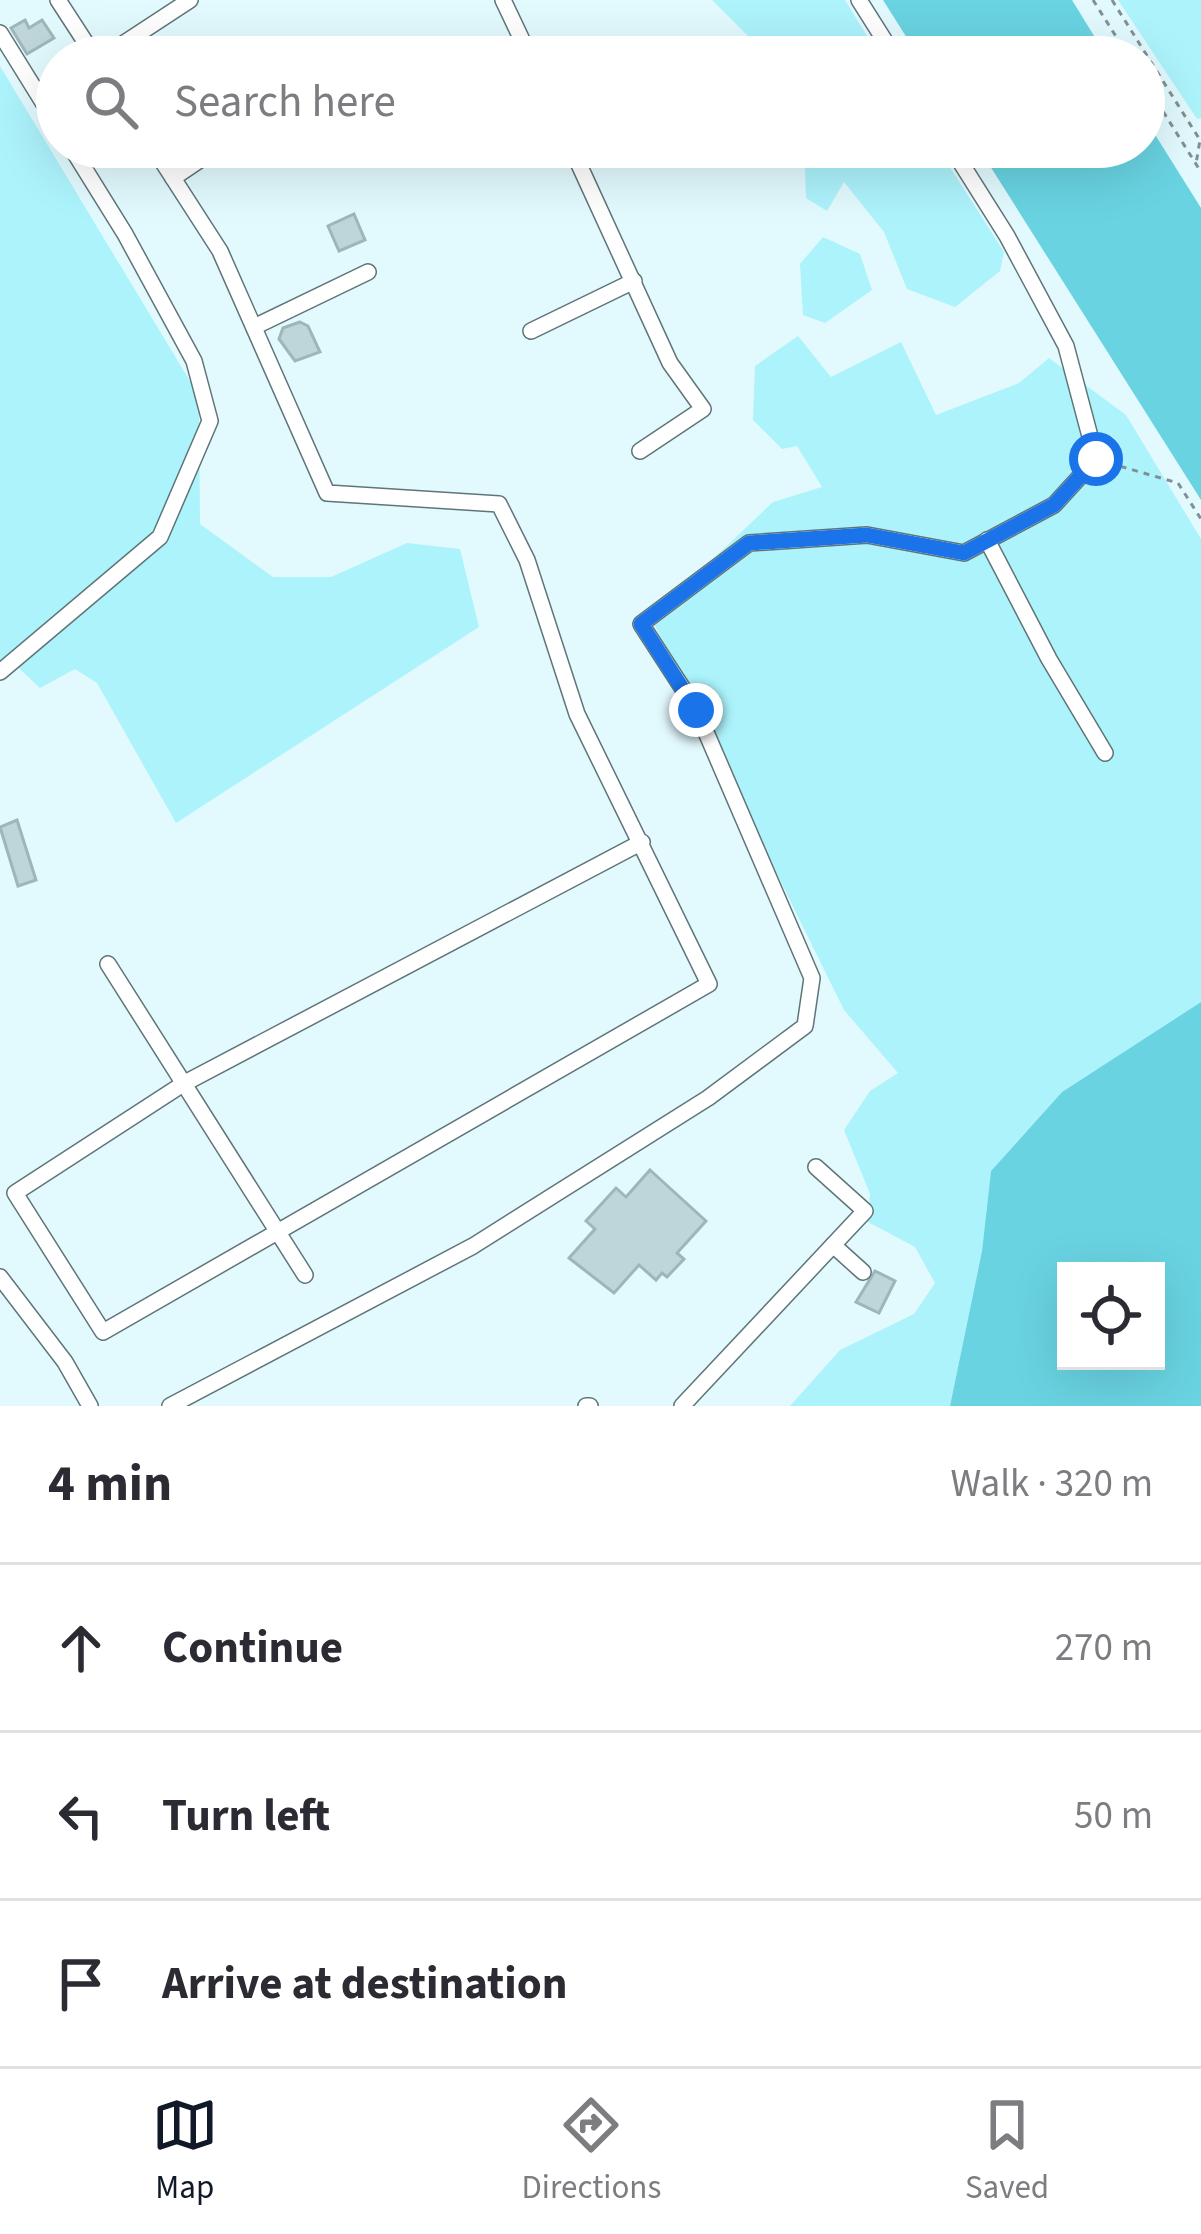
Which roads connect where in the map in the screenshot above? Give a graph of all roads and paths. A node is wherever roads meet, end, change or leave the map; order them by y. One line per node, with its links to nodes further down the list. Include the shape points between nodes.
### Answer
1 (58, 0): 8 (street)
2 (190, 0): 9 (street)
3 (503, 0): 10 (street)
4 (859, 0): 11 (street)
5 (1094, 0): 12 (path)
6 (1112, 0): 13 (path)
7 (0, 33): 15 (street)
8 (84, 36)
9 (133, 36)
10 (520, 36)
11 (882, 36)
12 (1116, 36)
13 (1135, 36)
14 (1165, 84): 17 (path, via 1200,140)
15 (36, 91)
16 (1165, 112): 17 (path)
17 (1198, 161): 23 (path)
18 (84, 168): 33 (street, via 194,361 210,421 160,537)
19 (166, 168): 24 (street)
20 (187, 168): 24 (street)
21 (582, 168): 26 (street)
22 (964, 168): 30 (street, via 1066,346)
23 (1201, 172)
24 (172, 178): 27 (street, via 220,251)
25 (368, 272): 27 (street)
26 (634, 280): 28 (street); 29 (street, via 670,362 703,409)
27 (254, 327): 35 (street, via 327,493 500,504 577,713)
28 (531, 331)
29 (640, 451)
30 (1096, 459): 31 (path, via 1178,483); 32 (street, via 1054,505)
31 (1201, 519)
32 (988, 540): 34 (street); 45 (street, via 964,553 867,535 749,543 641,624 696,710 812,978 805,1026 708,1098 473,1246)
33 (0, 672)
34 (1105, 752)
35 (642, 842): 37 (street); 39 (street, via 709,984)
36 (108, 964): 37 (street)
37 (183, 1084): 39 (street); 39 (street, via 15,1193 103,1332)
38 (816, 1167): 40 (street, via 866,1210)
39 (276, 1230): 42 (street)
40 (833, 1245): 41 (street); 46 (street)
41 (862, 1272)
42 (305, 1275)
43 (0, 1276): 44 (street)
44 (90, 1406)
45 (170, 1406)
46 (682, 1406)

